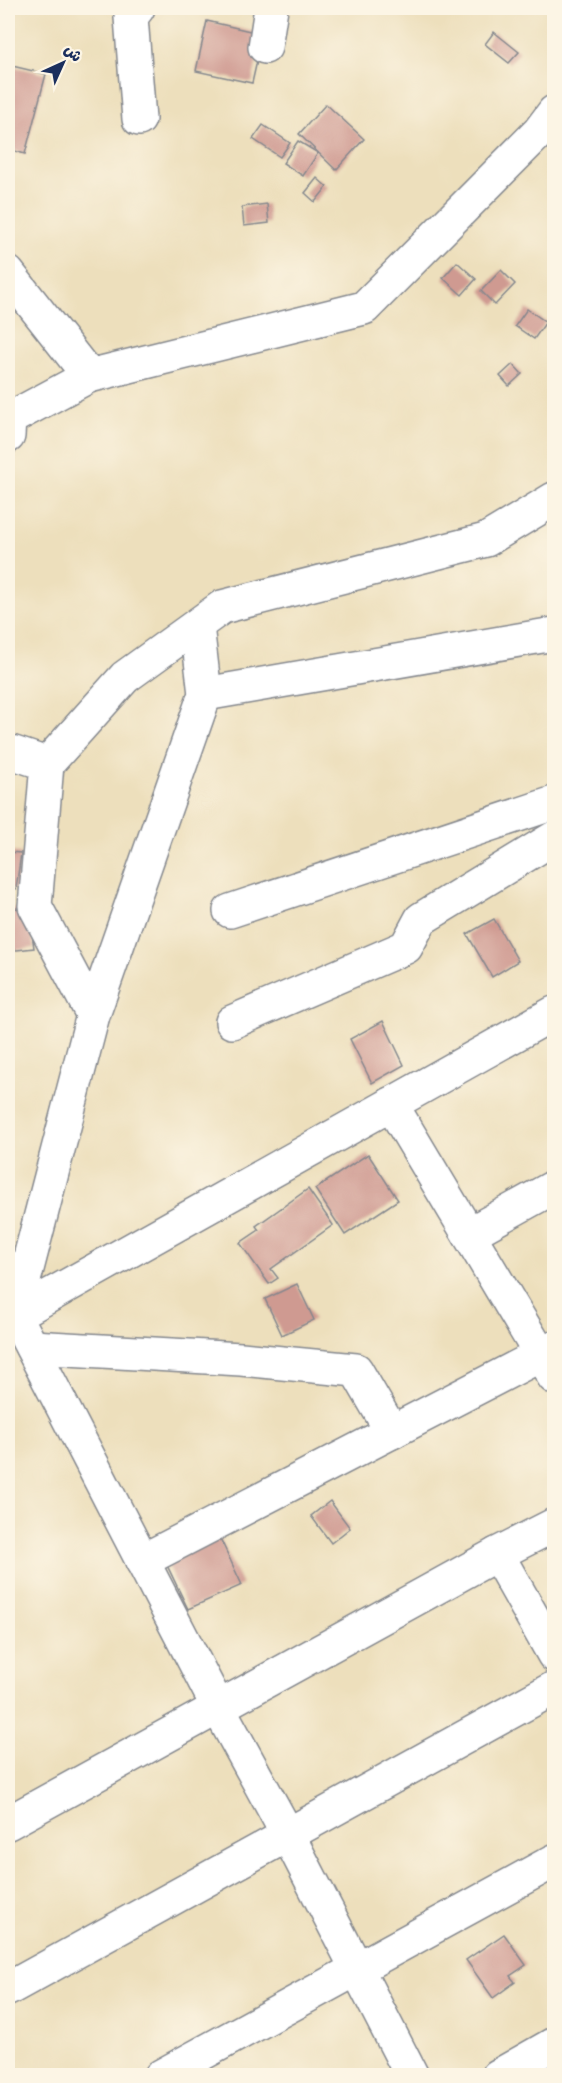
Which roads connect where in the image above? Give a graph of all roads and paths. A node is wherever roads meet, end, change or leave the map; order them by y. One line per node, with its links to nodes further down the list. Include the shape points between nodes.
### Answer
1 (138, 8): 5 (street, via 131,17)
2 (272, 8): 3 (street)
3 (265, 47)
4 (555, 112): 7 (street, via 364,308)
5 (139, 119)
6 (8, 273): 7 (street)
7 (89, 376): 8 (street, via 9,419)
8 (8, 436)
9 (555, 499): 10 (street, via 486,540 222,607)
10 (196, 626): 12 (street); 14 (street, via 125,677)
11 (555, 634): 12 (street)
12 (205, 694): 19 (street)
13 (8, 751): 14 (street)
14 (47, 764): 19 (street, via 35,906)
15 (555, 803): 17 (street)
16 (555, 838): 20 (street, via 422,919 406,947)
17 (230, 911)
18 (555, 1012): 21 (street)
19 (93, 1015): 24 (street)
20 (232, 1022)
21 (391, 1104): 23 (street); 24 (street)
22 (555, 1187): 23 (street)
23 (469, 1234): 26 (street)
24 (11, 1315): 25 (street)
25 (32, 1347): 27 (street, via 241,1359 356,1371); 30 (street)
26 (550, 1360): 27 (street)
27 (392, 1432): 30 (street)
28 (555, 1525): 29 (street)
29 (497, 1554): 31 (street); 33 (street)
30 (142, 1561): 33 (street)
31 (555, 1655)
32 (555, 1688): 35 (street)
33 (218, 1707): 34 (street); 35 (street)
34 (8, 1823)
35 (288, 1835): 37 (street); 38 (street)
36 (555, 1861): 37 (street)
37 (357, 1969): 40 (street); 41 (street)
38 (8, 1989)
39 (555, 2044): 42 (street)
40 (161, 2076)
41 (412, 2076)
42 (498, 2076)

